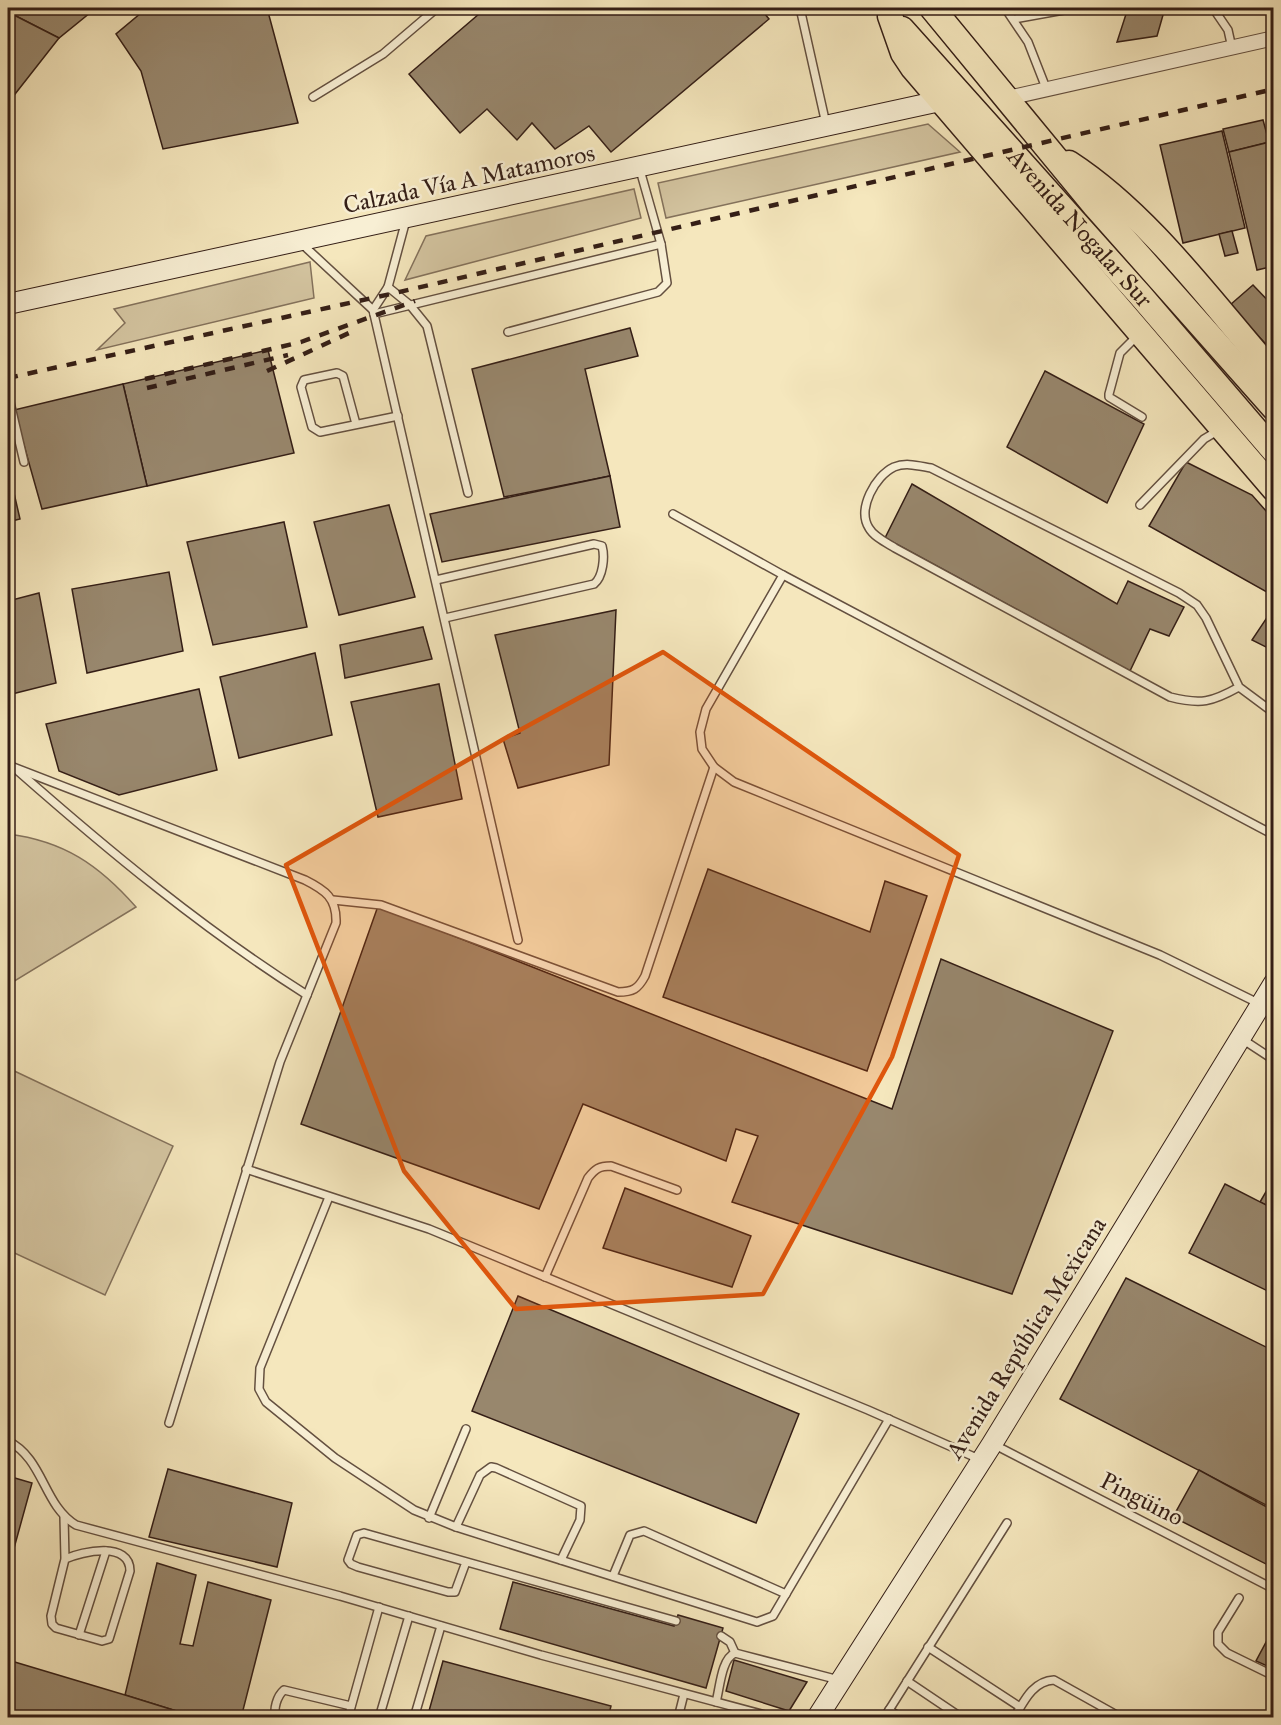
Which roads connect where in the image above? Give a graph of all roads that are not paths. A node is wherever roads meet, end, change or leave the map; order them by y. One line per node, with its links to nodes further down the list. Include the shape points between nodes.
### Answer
1 (437, 8): 12 (lane, via 383,54)
2 (800, 8): 15 (lane)
3 (932, 8): 13 (highway, Avenida Nogalar Sur)
4 (1005, 8): 8 (lane)
5 (1075, 8): 8 (lane)
6 (1213, 8): 10 (lane, via 1228,30)
7 (886, 12): 14 (highway, via 903,53); 34 (highway, Avenida Nogalar Sur)
8 (1014, 18): 11 (lane)
9 (1274, 38): 10 (street)
10 (1232, 48): 11 (street)
11 (1046, 88): 13 (street)
12 (313, 98)
13 (1008, 98): 16 (highway, Avenida Nogalar Sur)
14 (940, 101): 15 (street, Calzada Vía A Matamoros); 26 (highway)
15 (827, 126): 17 (street, Calzada Vía A Matamoros)
16 (1049, 150): 27 (highway, via 1133,213); 29 (highway, Avenida Nogalar Sur)
17 (639, 167): 18 (street, Calzada Vía A Matamoros); 20 (lane)
18 (406, 219): 19 (street, Calzada Vía A Matamoros); 21 (lane)
19 (300, 242): 22 (street, Calzada Vía A Matamoros); 24 (lane)
20 (661, 244): 23 (lane); 25 (lane, via 667,283 658,292)
21 (388, 287): 23 (lane); 24 (lane)
22 (8, 304)
23 (410, 305): 24 (lane); 37 (lane, via 427,326)
24 (374, 312): 30 (lane)
25 (508, 332)
26 (1140, 333): 31 (lane, via 1120,353 1108,394); 33 (highway)
27 (1274, 374)
28 (8, 394): 35 (lane)
29 (1274, 408)
30 (398, 416): 32 (lane); 41 (lane)
31 (1142, 417)
32 (356, 424): 32 (lane, via 343,376 337,373 304,380 301,387 312,427 320,432)
33 (1222, 428): 36 (highway); 38 (lane, via 1204,439)
34 (1274, 451)
35 (24, 462)
36 (1274, 489)
37 (468, 493)
38 (1140, 505)
39 (673, 514): 40 (lane)
40 (783, 575): 46 (lane, via 705,709 700,732 702,749); 47 (lane)
41 (436, 580): 42 (lane); 42 (lane, via 594,544 602,546 600,576 594,584)
42 (445, 618): 49 (lane)
43 (1239, 687): 43 (lane, via 1206,618 1197,604 1179,593 931,468 912,464 894,467 874,487 866,504 869,528 895,548 1170,697 1190,703 1205,702); 44 (lane)
44 (1274, 713)
45 (11, 767): 48 (lane, via 305,880); 51 (lane, via 186,912)
46 (714, 767): 48 (lane, via 645,976 631,992 618,992 381,905); 52 (lane, via 734,782 1160,955)
47 (1274, 835)
48 (333, 900): 51 (lane, via 336,922)
49 (519, 939)
50 (1274, 983): 52 (street, Avenida República Mexicana)
51 (307, 995): 55 (lane, via 280,1062)
52 (1260, 1004): 53 (street, Avenida República Mexicana)
53 (1240, 1038): 54 (lane); 63 (street, Avenida República Mexicana)
54 (1274, 1060)
55 (246, 1169): 57 (lane); 60 (lane)
56 (677, 1190): 58 (lane, via 611,1166 594,1170)
57 (329, 1197): 58 (lane, via 429,1229); 66 (lane, via 260,1368 259,1389 266,1402 335,1458)
58 (545, 1277): 59 (lane)
59 (889, 1419): 64 (lane); 75 (lane)
60 (169, 1423)
61 (466, 1429): 66 (lane)
62 (8, 1441): 65 (lane, via 37,1469)
63 (992, 1444): 64 (street, Avenida República Mexicana); 74 (lane, Pingüino)
64 (981, 1460): 86 (street, Avenida República Mexicana)
65 (64, 1517): 70 (lane); 77 (lane, via 95,1530)
66 (429, 1518): 68 (lane)
67 (1008, 1523): 83 (lane)
68 (456, 1527): 71 (lane); 71 (lane, via 480,1475 485,1469 496,1468 581,1506 580,1520)
69 (106, 1551): 70 (lane, via 81,1552); 81 (lane); 81 (lane, via 124,1555 130,1563 111,1633 109,1639 102,1641)
70 (65, 1559): 81 (lane, via 52,1624)
71 (561, 1560): 73 (lane)
72 (466, 1562): 72 (lane, via 364,1533 357,1535 348,1560 358,1567 448,1592 458,1587); 79 (lane)
73 (613, 1576): 75 (lane, via 758,1623 773,1616); 75 (lane, via 630,1535 644,1531)
74 (1274, 1589)
75 (786, 1594)
76 (1239, 1598): 85 (lane, via 1218,1632 1218,1644 1227,1653)
77 (379, 1607): 78 (lane); 90 (lane)
78 (409, 1616): 80 (lane); 96 (lane)
79 (676, 1621)
80 (441, 1626): 88 (lane); 97 (lane)
81 (79, 1635)
82 (721, 1636): 84 (lane, via 730,1642)
83 (928, 1647): 87 (lane); 91 (lane)
84 (735, 1653): 86 (lane); 89 (lane, via 726,1662)
85 (1274, 1676)
86 (842, 1680): 100 (street, Avenida República Mexicana)
87 (907, 1681): 92 (lane); 103 (lane)
88 (684, 1694): 89 (lane); 98 (lane)
89 (716, 1702): 93 (lane)
90 (351, 1706): 94 (lane, via 284,1690 275,1708); 95 (lane)
91 (1020, 1707): 104 (lane); 105 (lane, via 1043,1680 1054,1680)
92 (889, 1710): 101 (lane); 102 (lane)
93 (754, 1715): 99 (lane)
94 (276, 1718)
95 (348, 1718)
96 (379, 1718)
97 (414, 1718)
98 (678, 1718)
99 (777, 1718)
100 (817, 1718)
101 (884, 1718)
102 (901, 1718)
103 (962, 1718)
104 (1014, 1718)
105 (1122, 1718)

